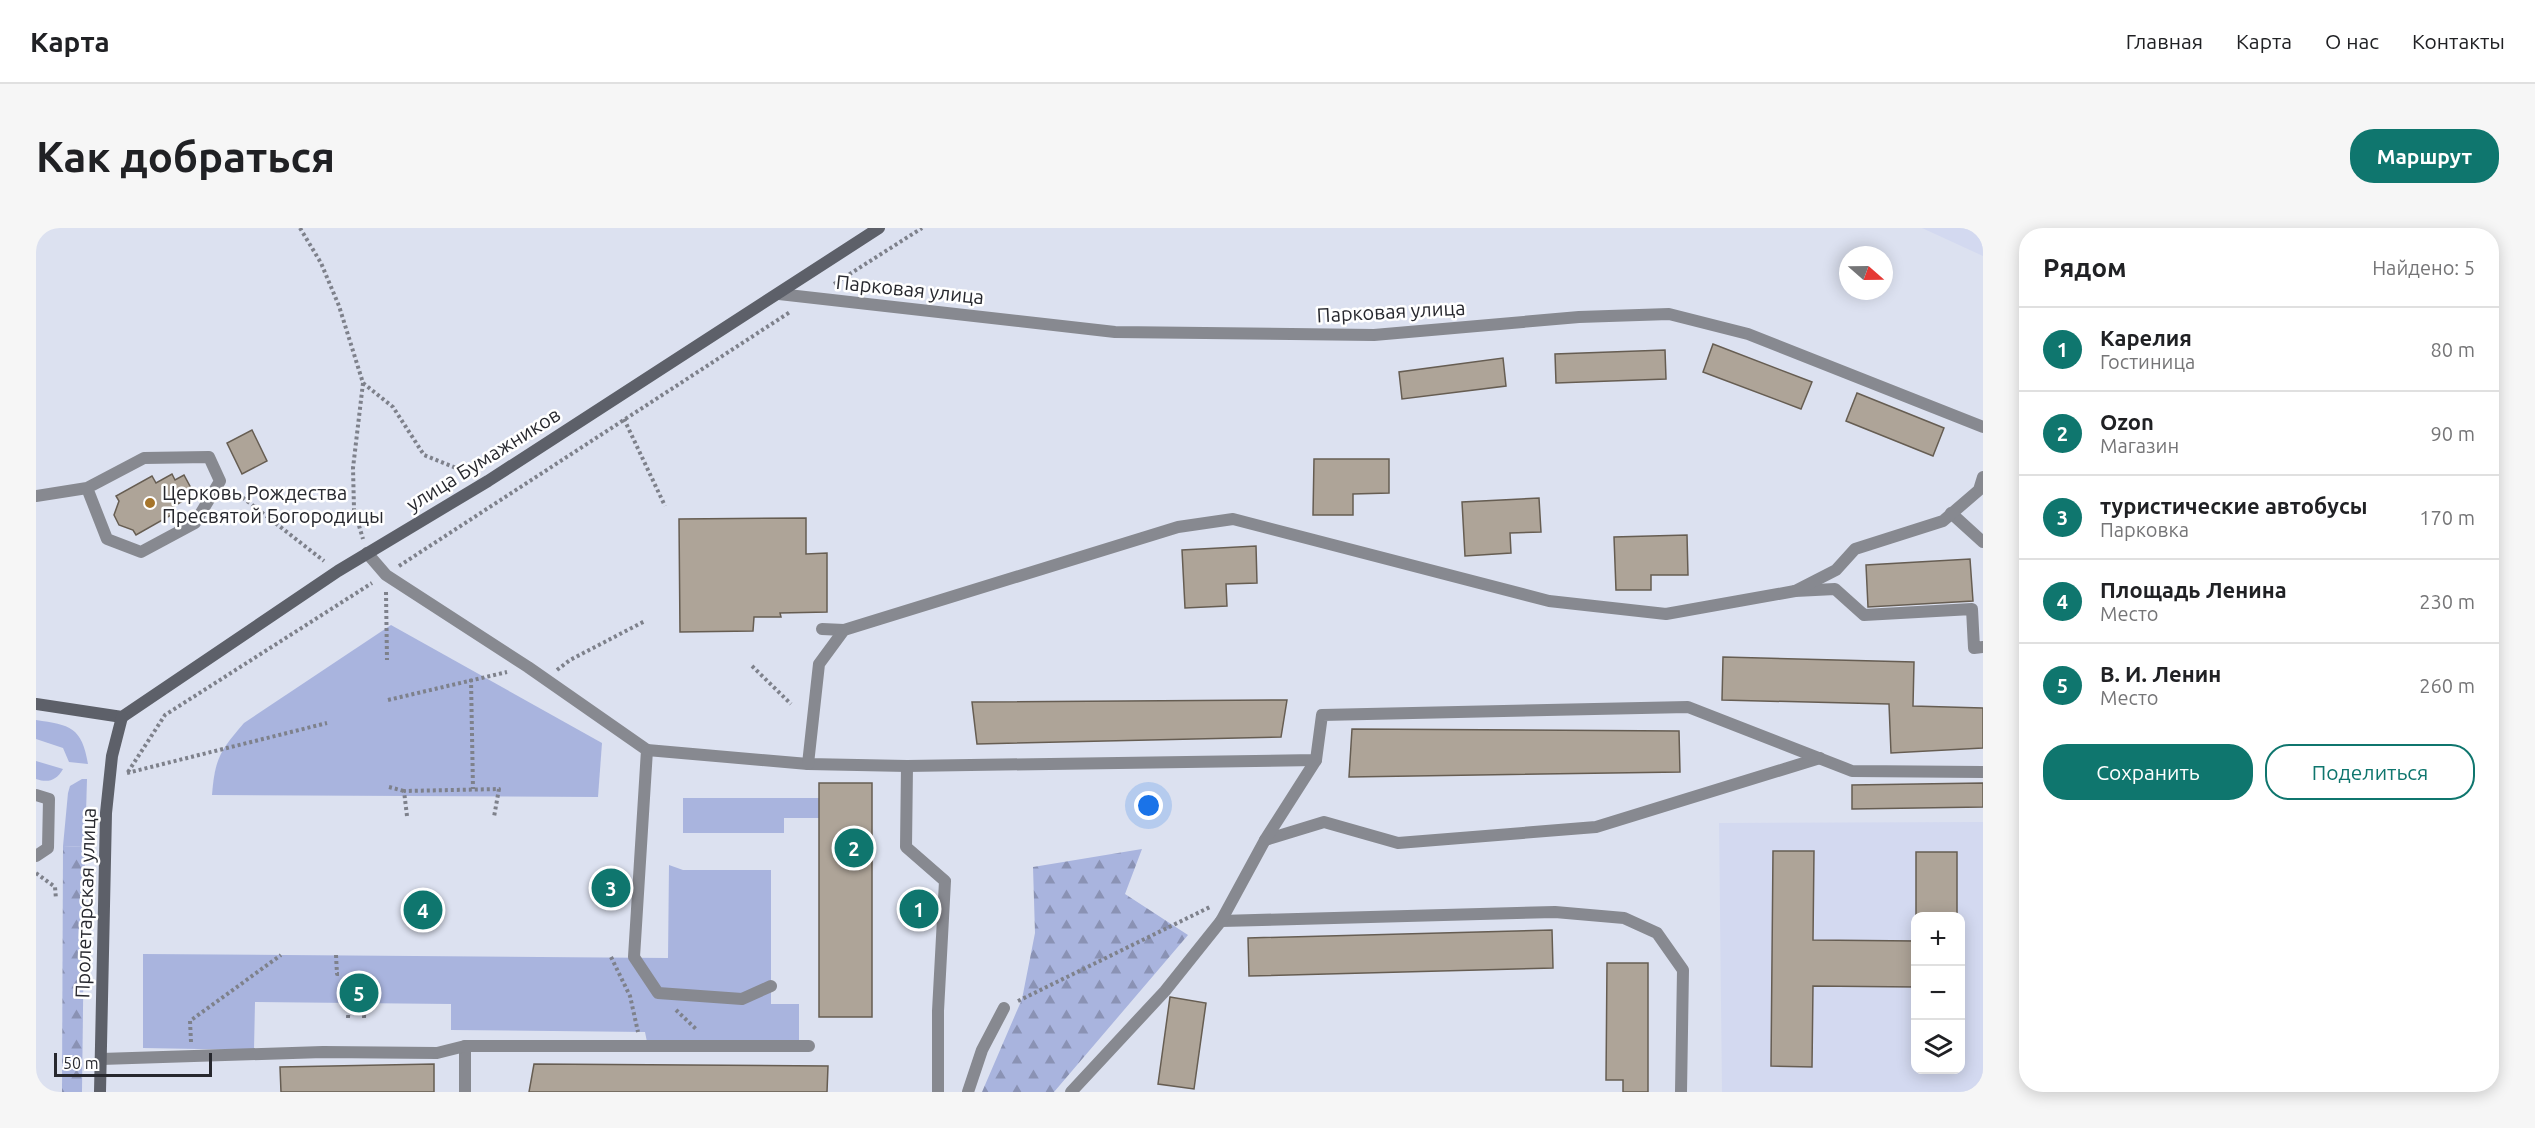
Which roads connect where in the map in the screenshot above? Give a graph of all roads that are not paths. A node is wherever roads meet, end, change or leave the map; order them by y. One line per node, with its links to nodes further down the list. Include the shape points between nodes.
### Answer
1 (879, 228): 2 (street, улица Бумажников)
2 (779, 294): 3 (street, Парковая улица, via 1115,332 1374,335 1579,316 1669,314 1748,334); 9 (street, улица Бумажников, via 488,481)
3 (1983, 428)
4 (1983, 477): 7 (street, via 1979,490)
5 (87, 488): 5 (street, via 144,458 209,457 220,481 195,523 141,552 107,539); 6 (street)
6 (36, 496)
7 (1951, 513): 8 (street); 10 (street, via 1943,521 1855,549 1836,570)
8 (1983, 542)
9 (368, 553): 15 (street, улица Бумажников); 16 (street, via 386,575)
10 (1795, 591): 12 (street, via 1666,614 1549,601 1233,519 1178,527); 13 (street, via 1835,589 1864,615 1972,609 1974,648)
11 (822, 629): 12 (street)
12 (844, 630): 19 (street, via 819,664)
13 (1983, 647)
14 (36, 704): 15 (street)
15 (122, 717): 30 (street, Пролетарская улица, via 109,775 103,877)
16 (647, 750): 19 (street); 26 (street, via 634,957 658,993 742,999)
17 (1820, 758): 18 (street, via 1688,707 1322,715); 21 (street, via 1852,771); 23 (street, via 1596,827 1398,843 1324,822)
18 (1316, 760): 20 (street); 23 (street)
19 (808, 764): 20 (street)
20 (906, 766): 33 (street, via 906,847 945,881)
21 (1983, 772)
22 (36, 795): 24 (street, via 49,799 48,848)
23 (1265, 840): 25 (street)
24 (36, 856)
25 (1221, 921): 35 (street, via 1165,992); 36 (street, via 1555,912 1624,918 1657,933 1683,970)
26 (771, 986)
27 (1004, 1008): 34 (street, via 982,1050)
28 (465, 1046): 29 (street); 30 (street, via 437,1053 323,1052); 32 (street)
29 (809, 1046)
30 (101, 1059): 31 (street, Пролетарская улица)
31 (100, 1092)
32 (465, 1092)
33 (938, 1092)
34 (968, 1092)
35 (1071, 1092)
36 (1681, 1092)

